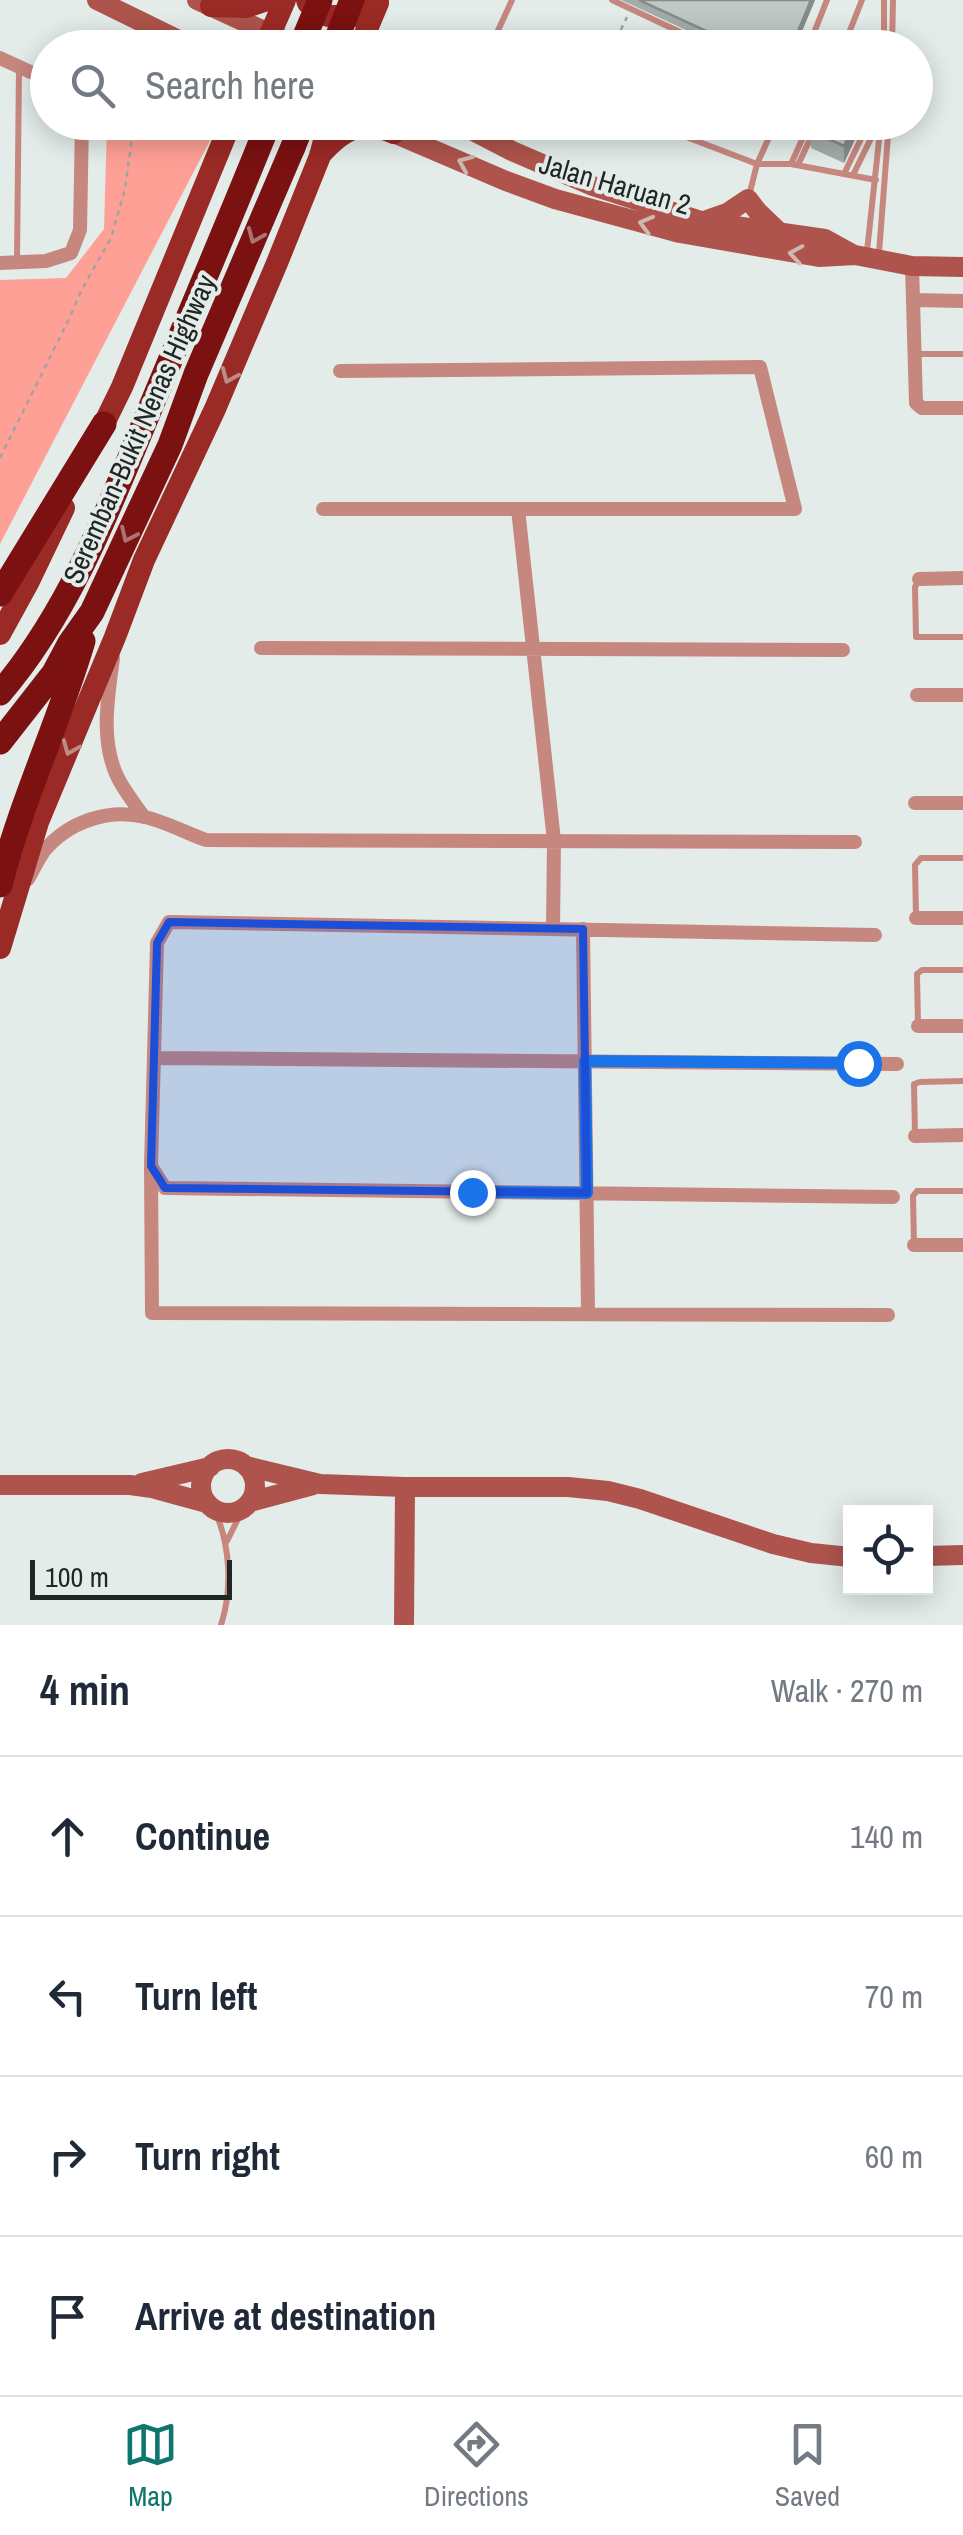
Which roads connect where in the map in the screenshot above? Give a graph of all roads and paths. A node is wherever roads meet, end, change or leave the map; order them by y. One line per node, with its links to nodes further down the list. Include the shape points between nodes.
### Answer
1 (98, 0): 16 (street)
2 (267, 0): 14 (main road, via 246,7)
3 (285, 0): 18 (main road)
4 (307, 0): 7 (main road, via 328,16 359,16)
5 (320, 0): 19 (highway, bridge)
6 (352, 0): 20 (highway, bridge)
7 (379, 0): 21 (main road); 22 (main road)
8 (512, 0): 23 (lane)
9 (612, 0): 15 (lane)
10 (827, 0): 26 (lane)
11 (862, 0): 27 (lane)
12 (884, 0): 28 (lane)
13 (892, 0): 29 (lane)
14 (204, 3): 17 (street)
15 (630, 9): 24 (path); 25 (lane)
16 (159, 30)
17 (251, 30)
18 (272, 30)
19 (308, 30)
20 (340, 30)
21 (366, 30)
22 (377, 30)
23 (498, 30)
24 (620, 30)
25 (675, 30)
26 (815, 30)
27 (850, 30)
28 (884, 30)
29 (892, 30)
30 (0, 58): 31 (street)
31 (19, 67): 32 (street); 62 (lane)
32 (30, 72)
33 (82, 140): 62 (street, via 80,230 70,253)
34 (132, 140): 72 (path, via 111,238)
35 (223, 140): 71 (main road)
36 (256, 140): 85 (highway, Seremban-Bukit Nenas Highway, via 124,471 64,599)
37 (293, 140): 78 (highway, Seremban-Bukit Nenas Highway, one-way to 78, via 170,446)
38 (311, 140): 51 (main road)
39 (325, 140): 51 (main road)
40 (333, 140): 51 (main road)
41 (411, 140): 59 (street, Jalan Haruan 2, one-way to 41, via 665,230 555,199)
42 (490, 140): 57 (street, Jalan Haruan 2, via 593,186)
43 (695, 140): 52 (lane)
44 (768, 140): 52 (lane)
45 (804, 140): 53 (lane)
46 (808, 140): 53 (lane)
47 (862, 140): 54 (lane)
48 (869, 140): 54 (lane)
49 (879, 140): 55 (lane)
50 (886, 140): 60 (lane)
51 (320, 156): 80 (main road, one-way to 80)
52 (758, 164): 53 (lane); 56 (lane)
53 (795, 165): 54 (lane)
54 (848, 175): 55 (lane)
55 (876, 180): 60 (lane)
56 (748, 199): 57 (street); 58 (street); 59 (lane)
57 (701, 221): 59 (street, Jalan Haruan 2)
58 (779, 232): 59 (street, Jalan Haruan 2); 60 (street, Jalan Haruan 2, via 825,239)
59 (740, 236): 60 (street, Jalan Haruan 2, one-way to 59, via 818,257)
60 (867, 257): 63 (street, Jalan Haruan 2)
61 (0, 264): 62 (street)
62 (16, 264)
63 (912, 266): 64 (street, Jalan Haruan 2); 65 (street)
64 (963, 266)
65 (914, 300): 66 (street); 67 (street)
66 (963, 300)
67 (916, 354): 68 (lane); 70 (street, via 916,403)
68 (963, 354)
69 (340, 371): 74 (street, via 760,367 795,509)
70 (963, 408)
71 (104, 424): 77 (highway); 79 (main road)
72 (0, 458)
73 (324, 509): 74 (street)
74 (518, 509): 83 (street)
75 (963, 578): 76 (street)
76 (919, 579): 81 (lane, via 916,637)
77 (0, 594)
78 (92, 612): 88 (highway, Seremban-Bukit Nenas Highway); 95 (highway, via 18,823)
79 (0, 634)
80 (115, 637): 91 (street, via 106,719 110,757); 95 (main road, one-way to 95)
81 (963, 637)
82 (262, 648): 83 (street)
83 (534, 649): 84 (street); 92 (street)
84 (843, 650)
85 (2, 691)
86 (963, 695): 87 (street)
87 (917, 696)
88 (0, 742)
89 (915, 802): 90 (street)
90 (963, 802)
91 (144, 816): 92 (street, via 206,840); 95 (street, via 110,814 64,833)
92 (554, 841): 93 (street); 98 (street)
93 (855, 842)
94 (963, 858): 96 (lane, via 921,858 915,865)
95 (7, 895): 101 (main road)
96 (916, 918): 97 (street)
97 (963, 918)
98 (553, 929): 99 (street); 105 (street, via 169,922 157,943)
99 (583, 929): 100 (street); 106 (street)
100 (875, 935)
101 (0, 948)
102 (963, 970): 103 (lane, via 917,974)
103 (918, 1026): 104 (street)
104 (963, 1026)
105 (154, 1058): 106 (street); 111 (street)
106 (585, 1061): 107 (street); 113 (street)
107 (897, 1064)
108 (963, 1082): 110 (lane, via 914,1084)
109 (963, 1135): 110 (street)
110 (915, 1136)
111 (151, 1166): 113 (street, via 166,1188); 117 (street, via 152,1313)
112 (963, 1191): 115 (lane, via 917,1191)
113 (587, 1193): 114 (street); 117 (street)
114 (893, 1197)
115 (914, 1245): 116 (street)
116 (963, 1245)
117 (588, 1314): 118 (street)
118 (888, 1315)
119 (246, 1466): 120 (street, via 224,1460); 123 (street); 125 (street, via 255,1487)
120 (210, 1467): 122 (street); 126 (street, via 201,1488)
121 (1, 1483): 122 (street)
122 (130, 1484): 126 (street)
123 (320, 1484): 124 (street); 125 (street)
124 (405, 1487): 128 (street, via 608,1491 774,1544); 132 (street)
125 (247, 1504): 126 (street, via 229,1513); 127 (lane)
126 (210, 1506): 127 (lane)
127 (227, 1542): 131 (lane)
128 (843, 1556)
129 (933, 1556): 130 (street)
130 (963, 1556)
131 (221, 1625)
132 (404, 1625)

